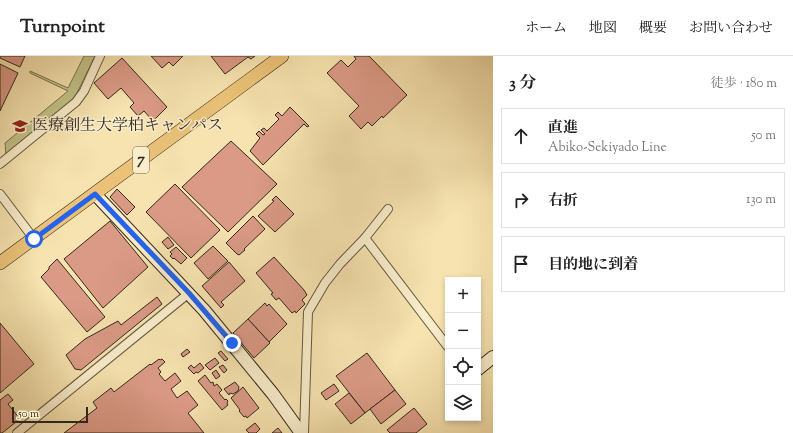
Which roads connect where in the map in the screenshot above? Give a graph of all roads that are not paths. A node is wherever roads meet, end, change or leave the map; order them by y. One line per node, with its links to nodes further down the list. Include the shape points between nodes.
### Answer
1 (100, 56): 3 (street, via 84,91 76,102)
2 (282, 56): 5 (main road, 7)
3 (0, 164)
4 (0, 194): 8 (street)
5 (95, 194): 8 (main road, 7); 10 (street)
6 (388, 208): 7 (street)
7 (365, 238): 11 (street); 15 (street, via 325,283 308,312)
8 (34, 239): 9 (main road, 7)
9 (0, 263)
10 (189, 293): 14 (street); 15 (street, via 232,343)
11 (445, 343)
12 (493, 357): 13 (street)
13 (481, 367)
14 (17, 433)
15 (302, 433)

